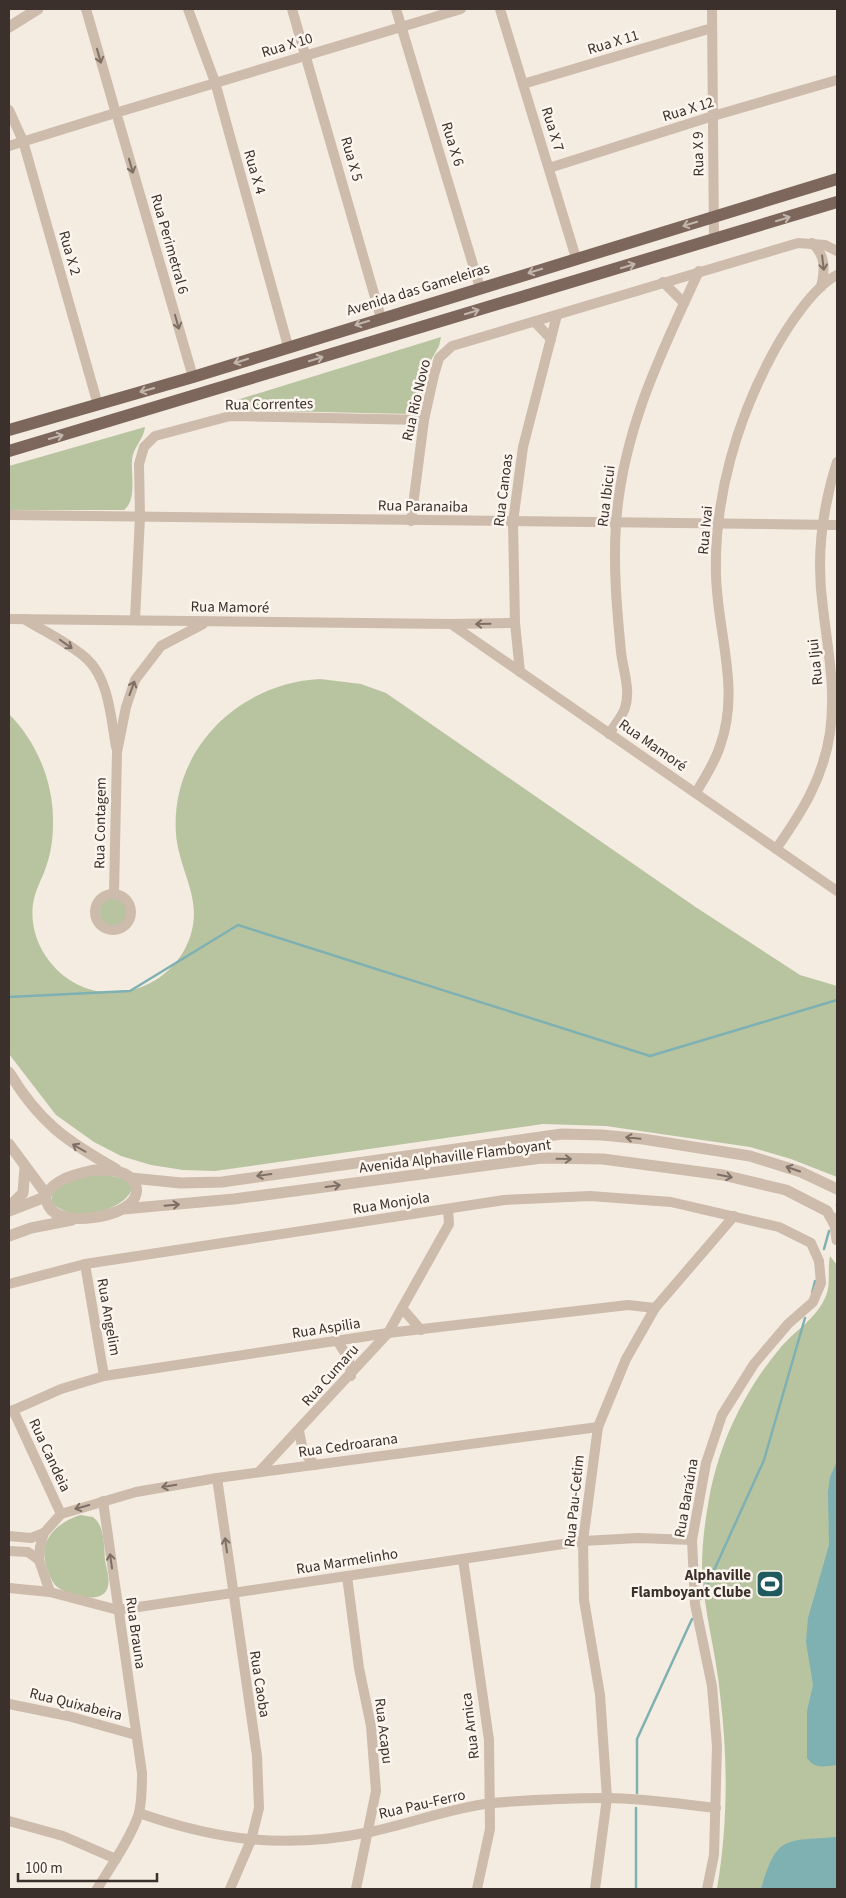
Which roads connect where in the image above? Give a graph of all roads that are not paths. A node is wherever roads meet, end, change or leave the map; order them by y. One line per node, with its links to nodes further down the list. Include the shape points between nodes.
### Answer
1 (38, 9): 10 (street)
2 (86, 9): 17 (street, Rua Perimetral 6, one-way to 17)
3 (188, 9): 14 (street, Rua X 4)
4 (292, 9): 12 (street, Rua X 5)
5 (396, 9): 9 (street, Rua X 6)
6 (461, 9): 9 (street, Rua X 10)
7 (500, 9): 15 (street, Rua X 7)
8 (712, 9): 11 (street, Rua X 9)
9 (402, 26): 12 (street, Rua X 10); 33 (street, Rua X 6)
10 (9, 27)
11 (712, 28): 15 (street, Rua X 11); 18 (street, Rua X 9)
12 (307, 55): 14 (street, Rua X 10); 36 (street, Rua X 5)
13 (837, 80): 18 (street, Rua X 12)
14 (215, 82): 17 (street, Rua X 10); 39 (street, Rua X 4)
15 (523, 84): 21 (street, Rua X 7)
16 (9, 110): 19 (street, Rua X 2)
17 (117, 114): 19 (street, Rua X 10); 41 (street, Rua Perimetral 6, one-way to 41)
18 (713, 116): 21 (street, Rua X 12); 24 (street, Rua X 9)
19 (23, 141): 20 (street, Rua X 10); 42 (street, Rua X 2)
20 (9, 146)
21 (549, 168): 28 (street, Rua X 7)
22 (837, 179): 24 (main road, Avenida das Gameleiras)
23 (837, 202): 25 (main road, one-way to 23)
24 (714, 216): 25 (street, Rua X 9); 28 (main road, Avenida das Gameleiras, one-way to 28)
25 (714, 240): 40 (main road, one-way to 25)
26 (812, 243): 27 (street, Rua Rio Novo); 29 (street, Rua Rio Novo); 32 (street, one-way to 32, via 824,261)
27 (837, 251)
28 (576, 258): 33 (main road, Avenida das Gameleiras, one-way to 33)
29 (699, 271): 31 (street, Rua Rio Novo); 34 (street, Rua Ibicui)
30 (837, 275): 32 (street, Rua Ivai)
31 (663, 282): 34 (street); 35 (street, Rua Rio Novo)
32 (821, 287): 52 (street, Rua Ivai, via 782,336 741,419 725,478)
33 (480, 288): 36 (main road, Avenida das Gameleiras)
34 (684, 303): 51 (street, Rua Ibicui, via 646,387 626,451)
35 (557, 315): 37 (street, Rua Rio Novo); 38 (street, Rua Canoas)
36 (381, 318): 39 (main road, Avenida das Gameleiras, one-way to 39)
37 (535, 322): 38 (street); 43 (street, Rua Rio Novo, via 452,346 439,358)
38 (551, 339): 50 (street, Rua Canoas, via 523,448)
39 (288, 346): 40 (main road, via 288,361); 41 (main road, Avenida das Gameleiras, one-way to 41)
40 (270, 374): 45 (main road, one-way to 40)
41 (193, 376): 42 (main road, Avenida das Gameleiras, one-way to 42)
42 (98, 405): 44 (main road, Avenida das Gameleiras)
43 (424, 420): 48 (street, Rua Correntes, via 230,416 155,436 144,447 139,464); 49 (street, Rua Rio Novo)
44 (9, 430)
45 (9, 451)
46 (837, 462): 54 (street, Rua Ijui)
47 (9, 515): 48 (street, Rua Paranaiba)
48 (140, 517): 49 (street, Rua Paranaiba); 57 (street, Rua Correntes)
49 (411, 521): 50 (street, Rua Paranaiba)
50 (513, 522): 51 (street, Rua Paranaiba); 59 (street, Rua Canoas)
51 (616, 524): 52 (street, Rua Paranaiba); 64 (street, Rua Ibicui, via 616,593 622,663 628,686 625,708)
52 (719, 525): 54 (street, Rua Paranaiba); 66 (street, Rua Ivai, via 716,574 729,672 729,707 720,746)
53 (837, 525): 54 (street, Rua Paranaiba)
54 (822, 526): 67 (street, Rua Ijui, via 820,574 833,694 829,734 806,807)
55 (9, 619): 56 (street, Rua Mamoré)
56 (24, 619): 57 (street, Rua Mamoré); 62 (street, Rua Contagem, one-way to 62, via 88,660 101,682)
57 (135, 619): 58 (street, Rua Mamoré)
58 (206, 622): 60 (street, Rua Mamoré); 63 (street, Rua Contagem, one-way to 58, via 135,680 161,646)
59 (515, 623): 60 (street, Rua Mamoré, one-way to 60); 61 (street, Rua Canoas)
60 (451, 624): 61 (street, Rua Mamoré)
61 (520, 672): 64 (street, Rua Mamoré)
62 (109, 707): 63 (street); 65 (street, Rua Contagem)
63 (126, 708): 65 (street, Rua Contagem)
64 (609, 734): 66 (street, Rua Mamoré)
65 (117, 752): 69 (street, Rua Contagem)
66 (696, 793): 67 (street, Rua Mamoré)
67 (776, 849): 68 (street, Rua Mamoré)
68 (837, 891)
69 (114, 894)
70 (9, 1072): 73 (street, one-way to 70, via 51,1128)
71 (9, 1144): 72 (street)
72 (25, 1168): 75 (street); 76 (street, via 23,1193)
73 (126, 1175): 74 (street, Avenida Alphaville Flamboyant, one-way to 73, via 801,1172 750,1156 602,1134 562,1134 222,1182 181,1182); 75 (street, Avenida Alphaville Flamboyant, via 94,1170 78,1173 53,1186); 77 (street, via 137,1187 136,1197)
74 (837, 1188)
75 (45, 1195): 79 (street); 81 (street, via 48,1207 55,1213)
76 (9, 1207)
77 (123, 1208): 81 (street, Avenida Alphaville Flamboyant, via 105,1216); 82 (street, Avenida Alphaville Flamboyant, one-way to 82, via 234,1199 542,1158 594,1159 724,1175 786,1190 827,1211)
78 (448, 1209): 80 (street, Rua Monjola, via 504,1200 590,1196 671,1202); 86 (street, Rua Monjola); 88 (street, Rua Cumaru, via 449,1224)
79 (9, 1211)
80 (734, 1216): 83 (street, Rua Monjola); 89 (street, Rua Pau-Cetim)
81 (84, 1218): 84 (street, via 31,1228)
82 (836, 1220): 85 (street)
83 (780, 1227): 105 (street, Rua Baraúna, via 811,1243 819,1261 821,1283 813,1302 788,1324 754,1364 722,1415 706,1463)
84 (9, 1236)
85 (837, 1240)
86 (85, 1264): 87 (street, Rua Monjola); 93 (street, Rua Angelim)
87 (9, 1284)
88 (402, 1308): 90 (street); 91 (street, Rua Cumaru)
89 (655, 1308): 90 (street, Rua Aspilia, via 628,1305); 96 (street, Rua Pau-Cetim, via 626,1359)
90 (421, 1330): 91 (street, Rua Aspilia)
91 (388, 1333): 92 (street, Rua Aspilia); 94 (street, Rua Cumaru)
92 (338, 1342): 93 (street, Rua Aspilia); 94 (street, via 350,1360)
93 (104, 1376): 95 (street, Rua Aspilia, via 61,1389)
94 (351, 1376): 97 (street, Rua Cumaru)
95 (11, 1411): 102 (street, Rua Candeia)
96 (598, 1427): 98 (street, Rua Cedroarana); 106 (street, Rua Pau-Cetim)
97 (299, 1431): 98 (street, via 303,1451); 99 (street, Rua Cumaru)
98 (315, 1465): 99 (street, Rua Cedroarana)
99 (259, 1472): 100 (street, Rua Cedroarana)
100 (217, 1478): 101 (street, Rua Cedroarana, one-way to 101); 113 (street, Rua Caoba, one-way to 100)
101 (103, 1501): 102 (street, one-way to 102); 114 (street, Rua Brauna, one-way to 101)
102 (61, 1514): 103 (street)
103 (44, 1533): 104 (street, via 30,1538); 109 (street)
104 (9, 1536)
105 (692, 1540): 106 (street, Rua Marmelinho); 119 (street, Rua Baraúna, via 695,1604 712,1691 717,1746)
106 (583, 1541): 108 (street, Rua Marmelinho); 117 (street, Rua Pau-Cetim, via 584,1600 600,1695)
107 (9, 1551): 109 (street, via 28,1552)
108 (463, 1559): 110 (street, Rua Marmelinho); 118 (street, Rua Arnica, via 489,1740)
109 (39, 1560): 112 (street)
110 (347, 1576): 113 (street, Rua Marmelinho); 122 (street, Rua Acapu, via 359,1668 371,1726 376,1791)
111 (9, 1588): 112 (street, Rua Marmelinho)
112 (50, 1592): 114 (street, Rua Marmelinho)
113 (232, 1593): 114 (street, Rua Marmelinho); 123 (street, Rua Caoba, via 257,1756 259,1808)
114 (118, 1610): 116 (street, Rua Brauna)
115 (9, 1704): 116 (street, Rua Quixabeira)
116 (136, 1735): 120 (street, Rua Brauna, via 142,1773)
117 (608, 1798): 118 (street, Rua Pau-Ferro); 119 (street, Rua Pau-Ferro); 129 (street, Rua Pau-Cetim)
118 (490, 1804): 122 (street, Rua Pau-Ferro); 128 (street, Rua Arnica, via 490,1829)
119 (716, 1808): 130 (street, Rua Baraúna, via 714,1855)
120 (139, 1813): 123 (street, Rua Pau-Ferro, via 217,1836); 124 (street, Rua Brauna)
121 (9, 1821): 124 (street, via 63,1836)
122 (369, 1832): 123 (street, Rua Pau-Ferro, via 307,1840); 127 (street, Rua Acapu)
123 (251, 1840): 126 (street, Rua Caoba)
124 (116, 1859): 125 (street, Rua Brauna)
125 (97, 1889)
126 (230, 1889)
127 (356, 1889)
128 (477, 1889)
129 (595, 1889)
130 (707, 1889)

